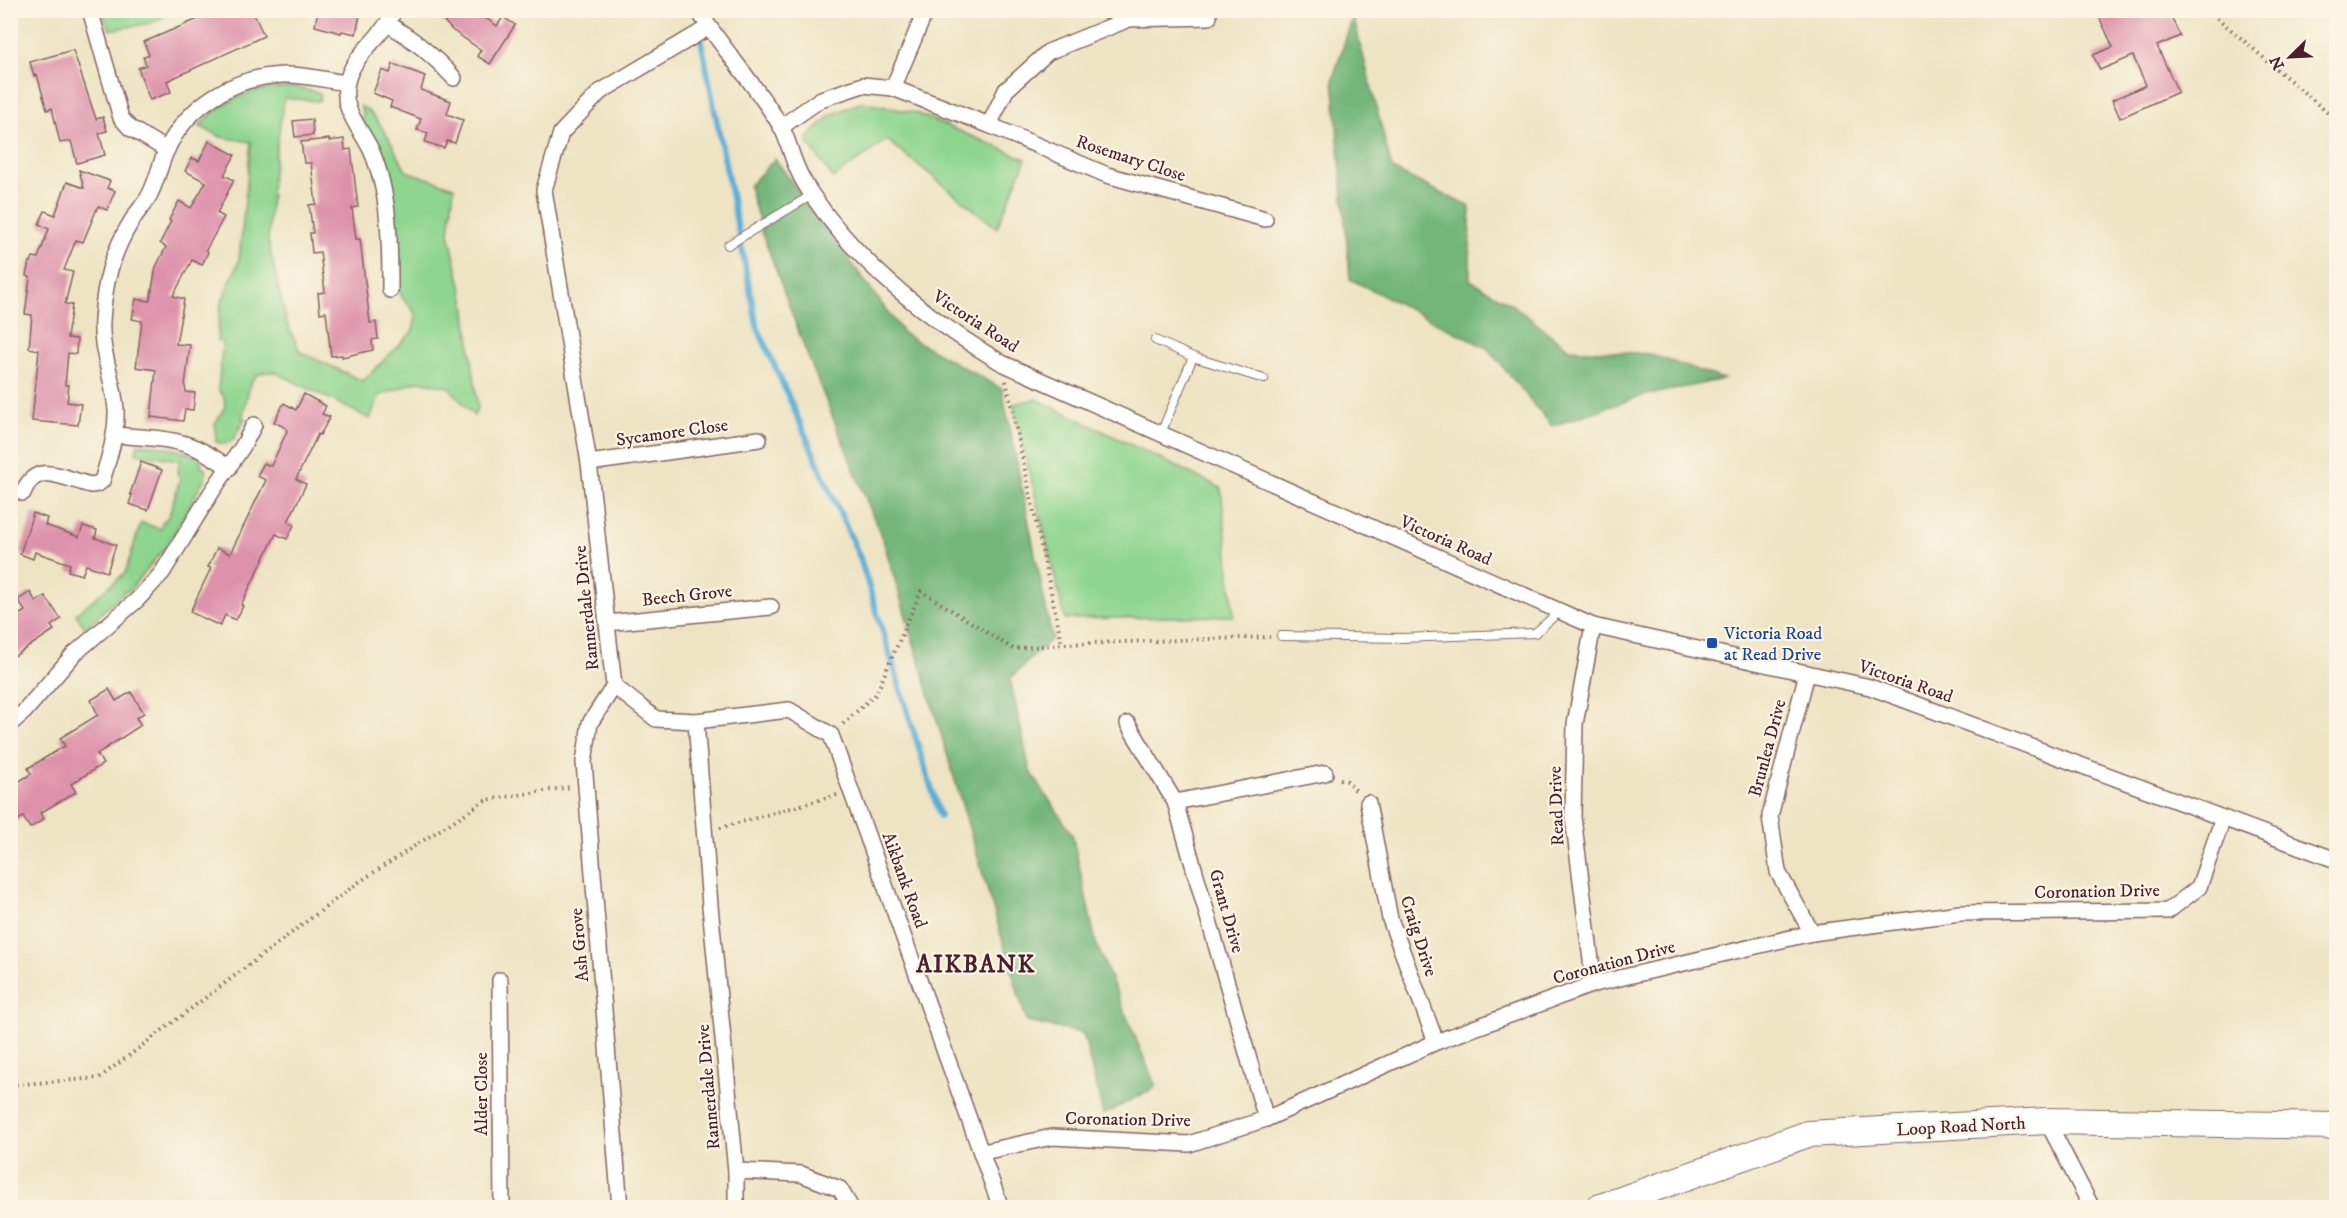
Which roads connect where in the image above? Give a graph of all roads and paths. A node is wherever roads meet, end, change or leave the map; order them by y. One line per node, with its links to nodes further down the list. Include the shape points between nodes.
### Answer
1 (90, 10): 14 (street, via 121,118 130,128)
2 (698, 10): 7 (street, Victoria Road)
3 (926, 10): 10 (street)
4 (2208, 10): 11 (path)
5 (391, 17): 8 (street); 9 (street, via 358,59)
6 (1209, 17): 12 (street, via 1129,20 1048,52 1006,90)
7 (709, 27): 13 (street, Victoria Road); 27 (street, Rannerdale Drive, via 600,92 561,133 544,190)
8 (454, 78)
9 (346, 84): 14 (street, via 285,75 255,78 236,85 207,100 194,112); 18 (street, via 348,106 378,167 386,209)
10 (893, 88): 12 (street, Rosemary Close); 13 (street, Rosemary Close, via 863,85 821,99)
11 (2337, 120)
12 (989, 125): 16 (street, Rosemary Close, via 1107,175)
13 (781, 127): 15 (street, Victoria Road)
14 (167, 150): 25 (street, via 148,197 117,246 105,284 101,324 116,409)
15 (812, 195): 17 (lane); 21 (street, Victoria Road, via 877,272 921,309)
16 (1265, 219)
17 (728, 244)
18 (390, 290)
19 (1155, 340): 20 (lane)
20 (1193, 357): 22 (lane); 24 (lane)
21 (1002, 363): 24 (street, Victoria Road); 35 (path)
22 (1264, 379)
23 (254, 425): 28 (street)
24 (1161, 433): 31 (street, Victoria Road)
25 (116, 435): 28 (street, via 184,444); 29 (street, via 102,481 91,485 45,472 27,483)
26 (759, 439): 27 (street, Sycamore Close)
27 (589, 463): 32 (street, Rannerdale Drive)
28 (229, 468): 39 (street, via 162,573 74,654)
29 (23, 493)
30 (771, 607): 32 (street, Beech Grove)
31 (1559, 612): 33 (street, Victoria Road); 34 (lane, via 1535,633 1402,638)
32 (607, 623): 37 (street, Rannerdale Drive)
33 (1593, 626): 36 (street, Victoria Road); 52 (street, Read Drive, via 1575,723 1573,817)
34 (1281, 636): 35 (path)
35 (1062, 644): 41 (path, via 1013,649 921,591 876,694)
36 (1807, 673): 47 (street, Victoria Road, via 1870,687); 50 (street, Brunlea Drive, via 1770,816 1778,872)
37 (614, 686): 38 (street, Rannerdale Drive, via 656,719); 43 (street, Ash Grove, via 590,723 584,762)
38 (696, 721): 41 (street, via 789,710); 48 (street, Rannerdale Drive)
39 (10, 724)
40 (1128, 724): 45 (street, Grant Drive)
41 (831, 735): 44 (street, Aikbank Road)
42 (1325, 773): 45 (street); 46 (path, via 1347,781)
43 (586, 784): 54 (path, via 486,800 359,882 99,1078); 61 (street, Ash Grove)
44 (852, 791): 48 (path); 58 (street, Aikbank Road)
45 (1175, 802): 55 (street, Grant Drive)
46 (1368, 803): 53 (street, Craig Drive, via 1390,919)
47 (2223, 818): 49 (street, Victoria Road); 50 (street, Coronation Drive, via 2199,887 2168,911 1960,913)
48 (705, 832): 59 (street, Rannerdale Drive)
49 (2337, 860)
50 (1812, 933): 52 (street, Coronation Drive)
51 (500, 980): 60 (street, Alder Close)
52 (1594, 984): 53 (street, Coronation Drive)
53 (1436, 1042): 55 (street, Coronation Drive)
54 (10, 1084)
55 (1266, 1119): 58 (street, Coronation Drive, via 1189,1144 1052,1137)
56 (2047, 1121): 57 (highway, Loop Road North); 65 (highway, Loop Road North, via 1808,1134); 66 (street)
57 (2337, 1126)
58 (983, 1152): 64 (street, Aikbank Road)
59 (736, 1171): 62 (street, Rannerdale Drive); 63 (street, via 801,1174 840,1189)
60 (502, 1208)
61 (620, 1208)
62 (736, 1208)
63 (851, 1208)
64 (1001, 1208)
65 (1598, 1208)
66 (2092, 1208)

